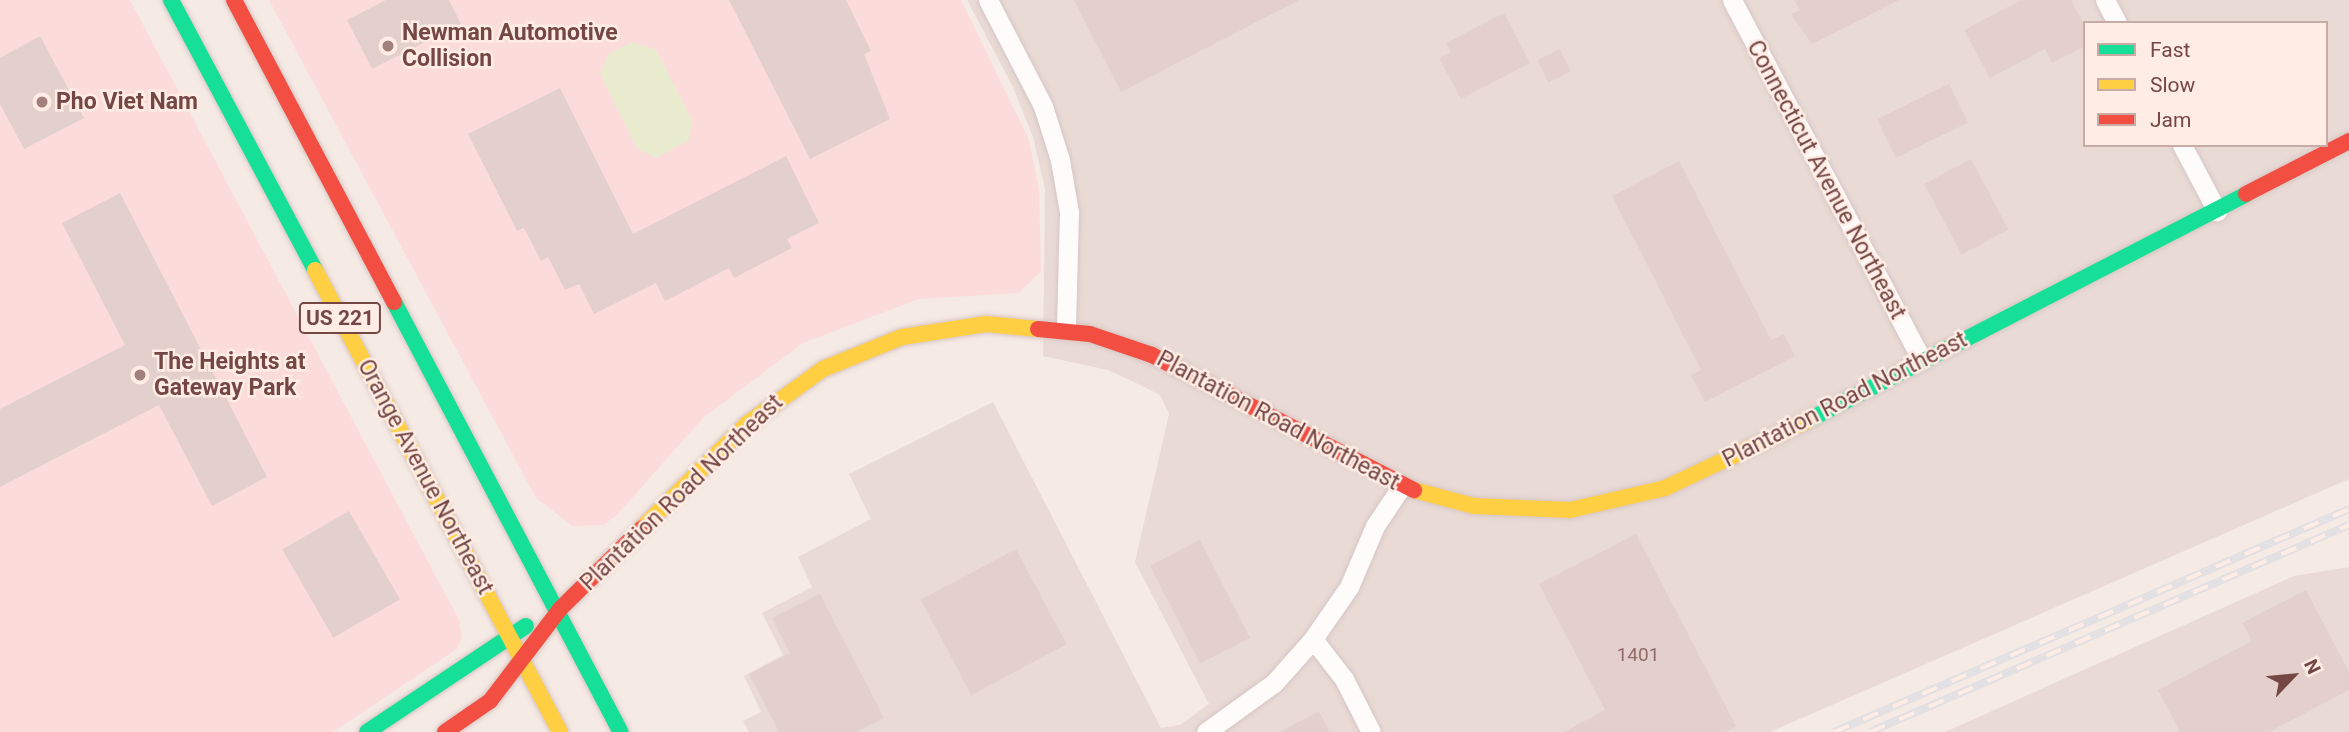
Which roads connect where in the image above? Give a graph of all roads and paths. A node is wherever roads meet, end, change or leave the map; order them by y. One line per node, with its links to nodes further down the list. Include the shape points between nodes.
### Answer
1 (171, 0): 14 (main road, Orange Avenue Northeast / US 221)
2 (234, 0): 13 (main road, US 221)
3 (988, 0): 10 (street, via 1043,106 1060,160 1069,212)
4 (1732, 0): 11 (street, Connecticut Avenue Northeast)
5 (2105, 0): 6 (street)
6 (2116, 21)
7 (2349, 141): 9 (main road, Plantation Road Northeast)
8 (2183, 147): 9 (street)
9 (2217, 211): 11 (main road, Plantation Road Northeast)
10 (1066, 329): 12 (main road, Plantation Road Northeast, via 1152,355); 13 (main road, Plantation Road Northeast, via 1023,324 950,327 902,337 823,369 747,424)
11 (1922, 360): 12 (main road, Plantation Road Northeast, via 1735,458 1619,502 1521,512 1441,499)
12 (1401, 487): 15 (street, via 1375,526 1349,587)
13 (560, 609): 14 (main road); 16 (main road); 20 (main road, US 221)
14 (509, 635): 16 (main road, Orange Avenue Northeast / US 221); 17 (main road)
15 (1312, 639): 21 (street, via 1274,683); 22 (street, via 1344,679)
16 (524, 662): 18 (main road, via 490,701); 19 (main road, Orange Avenue Northeast / US 221)
17 (368, 732)
18 (445, 732)
19 (560, 732)
20 (621, 732)
21 (1206, 732)
22 (1371, 732)

